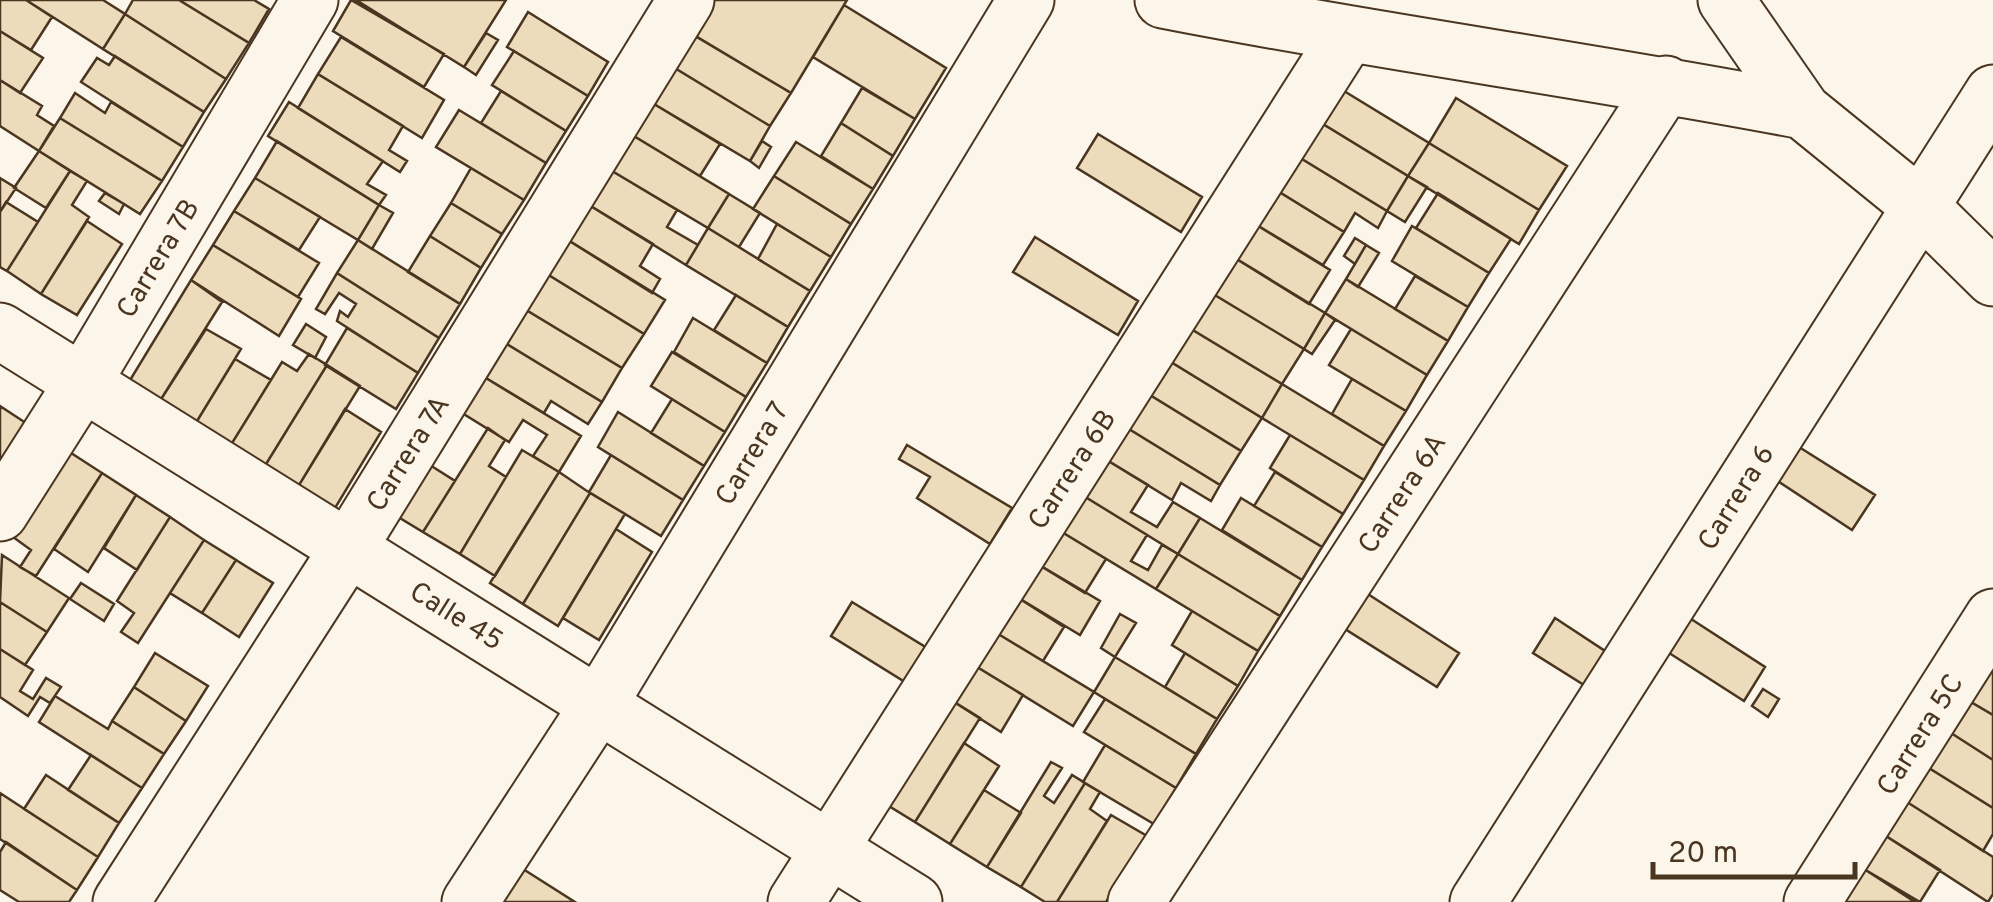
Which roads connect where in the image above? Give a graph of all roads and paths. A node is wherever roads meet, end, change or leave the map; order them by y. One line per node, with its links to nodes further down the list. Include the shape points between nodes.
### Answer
1 (310, 0): 13 (street, Carrera 7B)
2 (686, 0): 15 (street, Carrera 7A)
3 (1026, 0): 17 (street, Carrera 7)
4 (1163, 0): 6 (street)
5 (1726, 0): 9 (street)
6 (1347, 36): 7 (street); 18 (street, Carrera 6B)
7 (1666, 84): 9 (street); 23 (street, Carrera 6A)
8 (1993, 93): 10 (street, Carrera 6)
9 (1803, 110): 10 (street)
10 (1920, 206): 11 (street); 24 (street, Carrera 6)
11 (1993, 278)
12 (0, 331): 13 (street, Calle 45)
13 (82, 384): 14 (street, Carrera 7B); 15 (street, Calle 45)
14 (0, 512)
15 (349, 548): 17 (street, Calle 45); 19 (street, Carrera 7A)
16 (1993, 617): 25 (street, Carrera 5C)
17 (600, 704): 18 (street, Calle 45); 20 (street, Carrera 7)
18 (828, 850): 21 (street, Carrera 6B); 22 (street, Calle 45)
19 (122, 902)
20 (470, 902)
21 (796, 902)
22 (914, 902)
23 (1136, 902)
24 (1478, 902)
25 (1812, 902)

